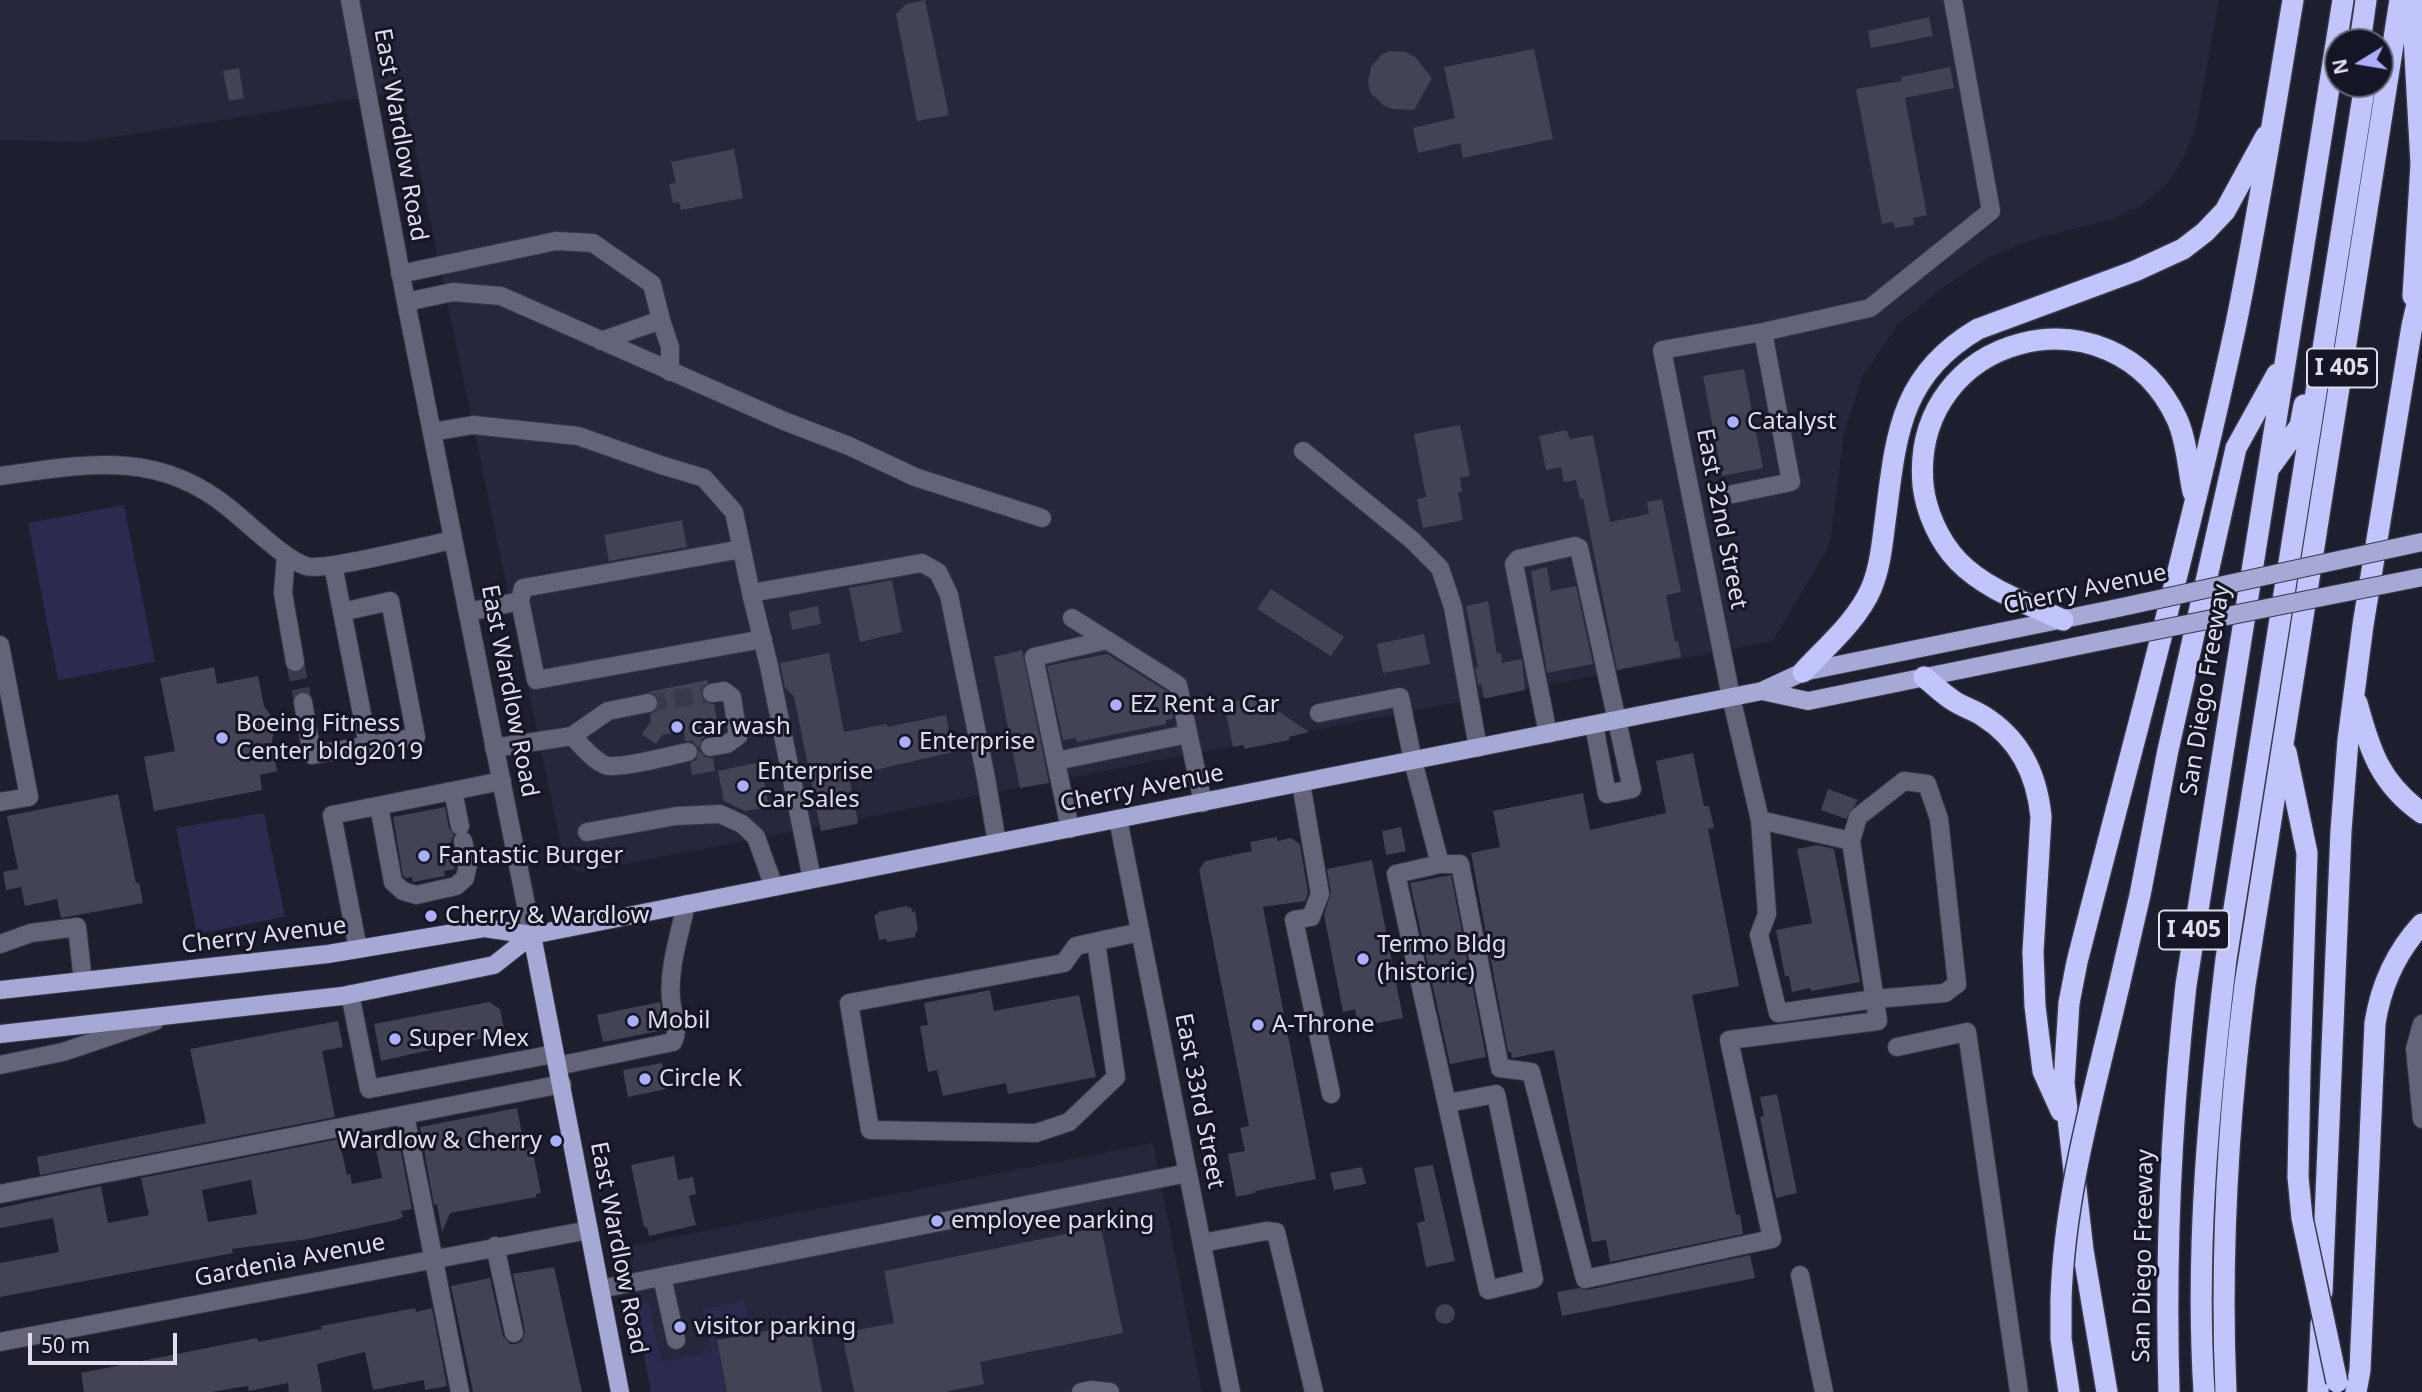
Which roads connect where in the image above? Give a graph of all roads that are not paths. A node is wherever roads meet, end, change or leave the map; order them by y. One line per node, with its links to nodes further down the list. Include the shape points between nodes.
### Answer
1 (350, 0): 14 (street, East Wardlow Road)
2 (1953, 0): 19 (street, via 1991,211 1870,308)
3 (2293, 0): 13 (highway)
4 (2343, 0): 21 (highway, San Diego Freeway / I 405)
5 (2367, 0): 9 (highway)
6 (2379, 0): 10 (highway)
7 (2400, 0): 60 (highway, I 405)
8 (2412, 0): 18 (highway, via 2421,164)
9 (2362, 28)
10 (2374, 28)
11 (2351, 98): 25 (highway, via 2301,426)
12 (2363, 98): 131 (highway, via 2226,959 2210,1096 2204,1202)
13 (2273, 122): 28 (highway, via 2235,327); 46 (highway, via 2225,211 2183,249 1978,329 1941,355 1912,395 1899,428 1881,552 1871,589)
14 (400, 274): 16 (street, East Wardlow Road); 17 (street, via 556,241 593,243 652,284)
15 (2422, 282): 18 (highway)
16 (405, 302): 20 (street, via 453,292 501,296); 23 (street, East Wardlow Road)
17 (661, 320): 20 (street); 22 (street, via 670,347)
18 (2412, 326): 49 (highway)
19 (1763, 332): 27 (street, via 1791,482); 51 (street, East 32nd Street, via 1662,350)
20 (601, 341): 22 (street)
21 (2284, 363): 25 (highway, San Diego Freeway / I 405); 128 (highway, bridge, via 2236,448 2069,1205 2061,1300)
22 (670, 372): 29 (street, via 915,477)
23 (432, 432): 30 (street, East Wardlow Road); 32 (street, via 473,425 578,436 704,478 734,512)
24 (1303, 451): 64 (street, via 1440,568 1453,607)
25 (2267, 472): 130 (highway, San Diego Freeway / I 405, via 2180,1041 2168,1212)
26 (0, 477): 33 (street, via 106,464 178,475 209,491)
27 (1733, 494)
28 (2194, 501): 41 (highway, via 2174,415 2154,383 2116,353 2081,341 2039,339 2003,348 1969,370 1944,398 1927,435 1922,473 1928,511 1946,545 1971,573); 106 (highway, via 2077,962 2066,1040)
29 (1042, 518)
30 (453, 540): 34 (street); 39 (street, East Wardlow Road)
31 (2422, 542): 41 (main road, Cherry Avenue, bridge)
32 (742, 549): 36 (street); 37 (street, via 523,588)
33 (286, 555): 34 (street, via 307,567); 45 (street, via 283,593)
34 (332, 565): 38 (street)
35 (2422, 578): 47 (main road, Cherry Avenue, bridge)
36 (751, 593): 42 (street); 80 (street, via 922,563 938,572 949,595)
37 (520, 601): 39 (street); 42 (street, via 536,680)
38 (342, 612): 61 (street); 61 (street, via 390,601 416,737)
39 (468, 612): 63 (street, East Wardlow Road)
40 (1072, 618): 43 (street)
41 (2063, 620): 46 (main road, Cherry Avenue)
42 (763, 639): 82 (street)
43 (1107, 640): 57 (street, via 1178,685); 66 (street, via 1034,657)
44 (0, 645): 71 (street, via 29,797)
45 (295, 662)
46 (1803, 672): 48 (main road, Cherry Avenue)
47 (1924, 677): 48 (main road, Cherry Avenue, via 1808,701); 106 (highway, via 1956,703 2000,728 2015,743 2034,778 2041,817 2033,952 2035,1006 2043,1071)
48 (1762, 691): 51 (main road, Cherry Avenue)
49 (2354, 691): 74 (highway, via 2381,771 2393,789); 133 (highway, via 2341,831)
50 (712, 693): 62 (street, via 724,691 732,697 738,736)
51 (1731, 697): 55 (main road, Cherry Avenue); 76 (street, East 32nd Street)
52 (303, 702): 61 (street, via 312,755)
53 (648, 703): 59 (street, via 608,711)
54 (1319, 713): 67 (street, via 1400,697)
55 (1618, 720): 56 (main road, Cherry Avenue); 56 (street, via 1632,789 1607,794); 58 (street, via 1575,545 1518,559 1514,564)
56 (1594, 725): 58 (main road, Cherry Avenue)
57 (1188, 734): 66 (street); 72 (street)
58 (1548, 734): 64 (main road, Cherry Avenue)
59 (572, 736): 63 (street); 65 (street, via 606,765)
60 (2283, 736): 119 (highway, bridge, via 2307,853 2298,1177 2302,1218); 132 (highway, I 405, via 2234,1071 2224,1236)
61 (368, 745)
62 (710, 747)
63 (494, 748): 68 (street, East Wardlow Road)
64 (1478, 748): 67 (main road, Cherry Avenue)
65 (688, 752)
66 (1055, 761): 77 (street)
67 (1413, 761): 69 (main road, Cherry Avenue); 81 (street)
68 (502, 781): 70 (street); 87 (street, East Wardlow Road)
69 (1301, 783): 72 (main road, Cherry Avenue); 102 (street, via 1320,894 1311,916 1294,920)
70 (453, 791): 73 (street); 73 (street, via 468,864 465,878 456,886 416,895 393,882)
71 (0, 802)
72 (1203, 803): 75 (main road, Cherry Avenue)
73 (379, 806): 90 (street, via 332,815)
74 (2422, 813)
75 (1118, 819): 77 (main road, Cherry Avenue); 86 (street, East 33rd Street)
76 (1760, 820): 79 (street); 94 (street, East 32nd Street, via 1767,914 1759,935 1778,1013)
77 (1070, 829): 80 (main road, Cherry Avenue)
78 (587, 832): 83 (street, via 676,816 720,814 756,837)
79 (1851, 841): 94 (street); 94 (street, via 1858,817 1904,781 1927,784 1939,819 1957,984 1945,993)
80 (997, 843): 82 (main road, Cherry Avenue)
81 (1440, 864): 94 (street, via 1460,864 1500,1068 1531,1072 1585,1279 1772,1239 1729,1040 1878,1021); 103 (street, via 1396,874)
82 (812, 879): 83 (main road, Cherry Avenue)
83 (774, 887): 84 (main road, Cherry Avenue)
84 (686, 904): 87 (main road, Cherry Avenue); 99 (street, via 671,981 677,1035 673,1042)
85 (2422, 924): 134 (highway, via 2401,950 2378,1001)
86 (1140, 932): 88 (street); 107 (street, East 33rd Street)
87 (532, 935): 90 (main road, Cherry Avenue, via 484,928); 93 (main road, Cherry Avenue, via 494,965); 99 (main road, East Wardlow Road)
88 (1096, 942): 88 (street, via 1076,946 1064,963 849,1003 870,1130 1036,1133 1069,1122 1116,1077)
89 (0, 944): 91 (street, via 31,933 77,927)
90 (358, 949): 91 (main road, Cherry Avenue)
91 (83, 981): 92 (main road, Cherry Avenue)
92 (0, 990)
93 (350, 994): 95 (main road, Cherry Avenue); 99 (street, via 369,1089)
94 (1875, 999)
95 (172, 1015): 97 (main road, Cherry Avenue); 100 (street, Cherry Avenue, via 63,1052)
96 (2422, 1024): 105 (street, via 2415,1049)
97 (0, 1034)
98 (1897, 1047): 127 (street, via 1967,1032)
99 (556, 1060): 101 (main road, East Wardlow Road)
100 (0, 1065)
101 (562, 1084): 104 (street); 109 (main road, East Wardlow Road)
102 (1331, 1094)
103 (1448, 1103): 103 (street, via 1488,1290 1534,1279 1496,1094)
104 (405, 1115): 108 (street); 112 (street)
105 (2422, 1119)
106 (2067, 1126): 129 (highway)
107 (1188, 1172): 110 (street, East 33rd Street); 114 (street)
108 (0, 1194)
109 (589, 1230): 111 (street, Gardenia Avenue); 115 (main road, East Wardlow Road)
110 (1202, 1243): 124 (street, East 33rd Street); 125 (street, via 1276,1232)
111 (495, 1246): 112 (street, Gardenia Avenue); 116 (street)
112 (433, 1258): 118 (street, Gardenia Avenue); 120 (street)
113 (1800, 1275): 126 (street)
114 (662, 1277): 115 (street); 117 (street)
115 (600, 1289): 121 (main road, East Wardlow Road)
116 (514, 1333)
117 (676, 1340)
118 (0, 1342)
119 (2338, 1387)
120 (460, 1392)
121 (620, 1392)
122 (1081, 1392): 123 (street)
123 (1110, 1392)
124 (1231, 1392)
125 (1314, 1392)
126 (1824, 1392)
127 (2019, 1392)
128 (2069, 1392)
129 (2107, 1392)
130 (2169, 1392)
131 (2204, 1392)
132 (2226, 1392)
133 (2318, 1392)
134 (2356, 1392)

